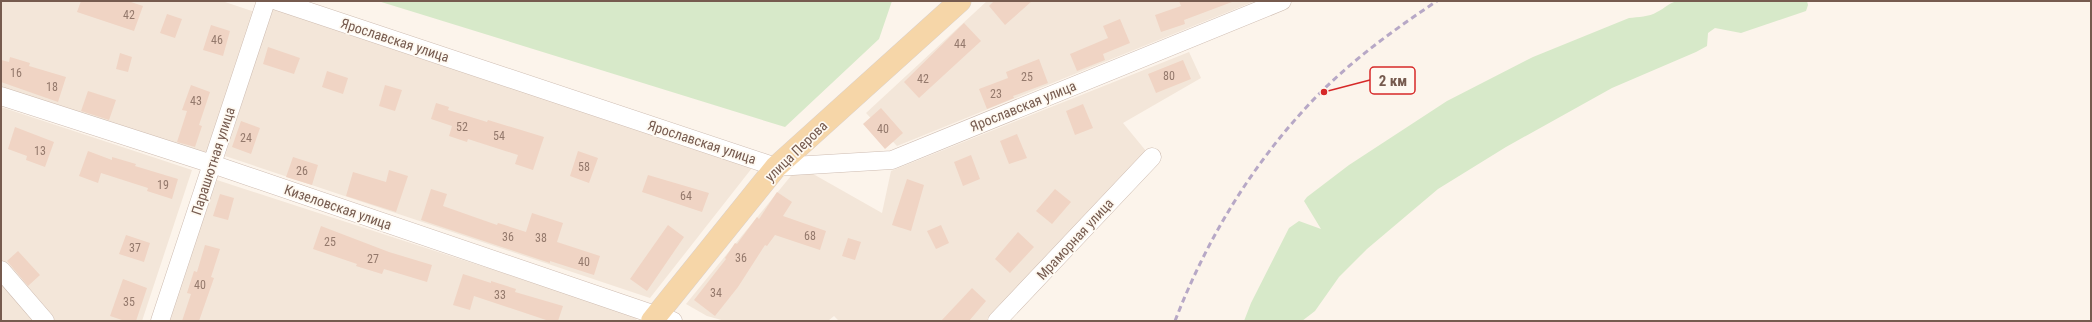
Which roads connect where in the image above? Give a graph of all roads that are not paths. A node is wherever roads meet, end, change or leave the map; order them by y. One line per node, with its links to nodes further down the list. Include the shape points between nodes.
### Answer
1 (266, 1): 7 (street, Парашютная улица)
2 (277, 1): 8 (street, Ярославская улица)
3 (960, 1): 8 (main road, улица Перова)
4 (1282, 1): 8 (street, Ярославская улица, via 892,160)
5 (1, 96): 7 (street, Кизеловская улица)
6 (1152, 157): 13 (street, Мраморная улица)
7 (212, 164): 10 (street, Кизеловская улица); 12 (street, Парашютная улица)
8 (776, 167): 10 (main road, улица Перова)
9 (1, 270): 11 (street)
10 (660, 319)
11 (45, 321)
12 (160, 321)
13 (997, 321)

